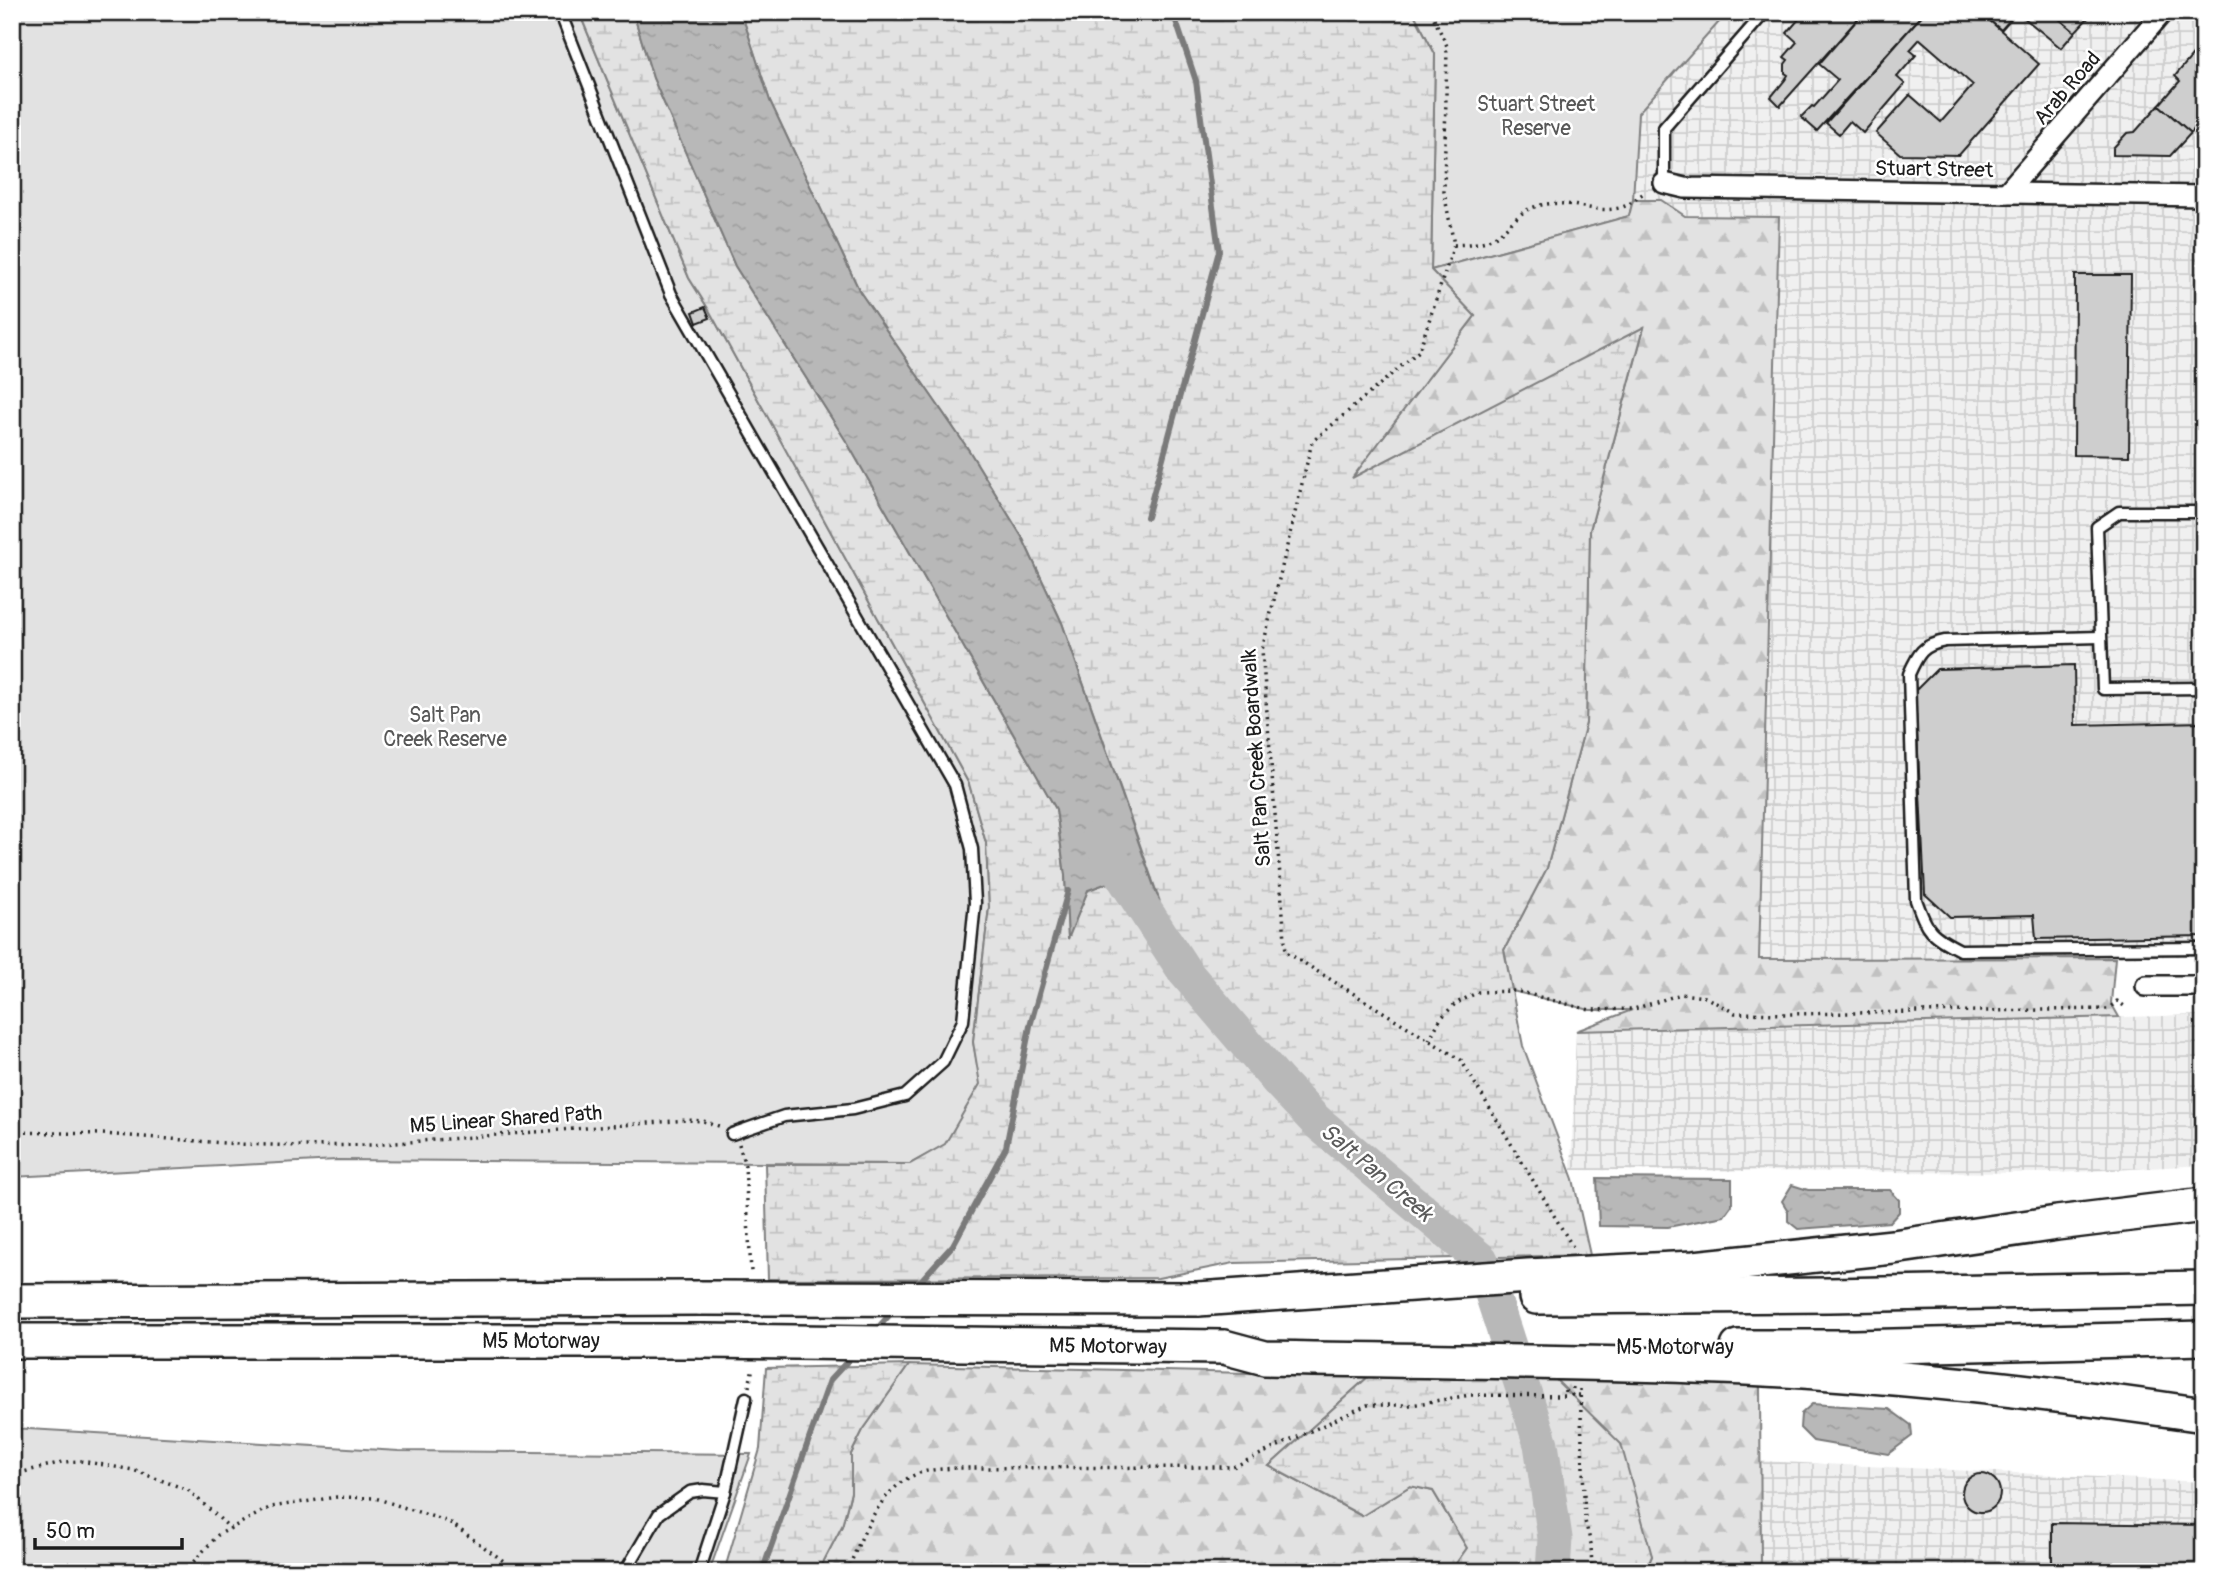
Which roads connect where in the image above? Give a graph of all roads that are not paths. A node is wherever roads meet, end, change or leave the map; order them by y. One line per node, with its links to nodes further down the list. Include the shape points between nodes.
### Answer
1 (560, 12): 13 (lane, via 671,294 955,785 972,849 975,903 963,1021 943,1062 905,1096 853,1109 784,1116)
2 (1765, 12): 4 (lane, via 1664,128)
3 (2163, 12): 5 (street, Arab Road)
4 (1664, 183): 5 (street, Stuart Street, via 1685,188)
5 (2006, 193): 6 (street, Stuart Street)
6 (2204, 196)
7 (2204, 512): 8 (lane, via 2119,512 2097,527)
8 (2100, 637): 9 (lane, via 2103,689); 10 (lane, via 1945,641 1931,643 1918,654 1909,674 1916,900 1935,937 1960,950)
9 (2204, 688)
10 (2204, 948)
11 (2146, 986): 12 (street)
12 (2204, 986)
13 (732, 1135)
14 (2204, 1205): 15 (highway, via 1892,1247)
15 (1693, 1282): 16 (highway); 17 (highway, M5 Motorway, bridge, via 1528,1276 1198,1299)
16 (2204, 1288)
17 (12, 1301)
18 (2204, 1338): 20 (highway, M5 Motorway, via 1868,1347)
19 (12, 1341): 20 (highway, M5 Motorway, bridge, via 702,1341)
20 (1695, 1357): 22 (highway, via 2082,1397)
21 (746, 1398): 23 (lane)
22 (2204, 1415)
23 (725, 1492): 24 (lane, via 690,1492 659,1514); 25 (lane)
24 (625, 1572)
25 (699, 1572)

